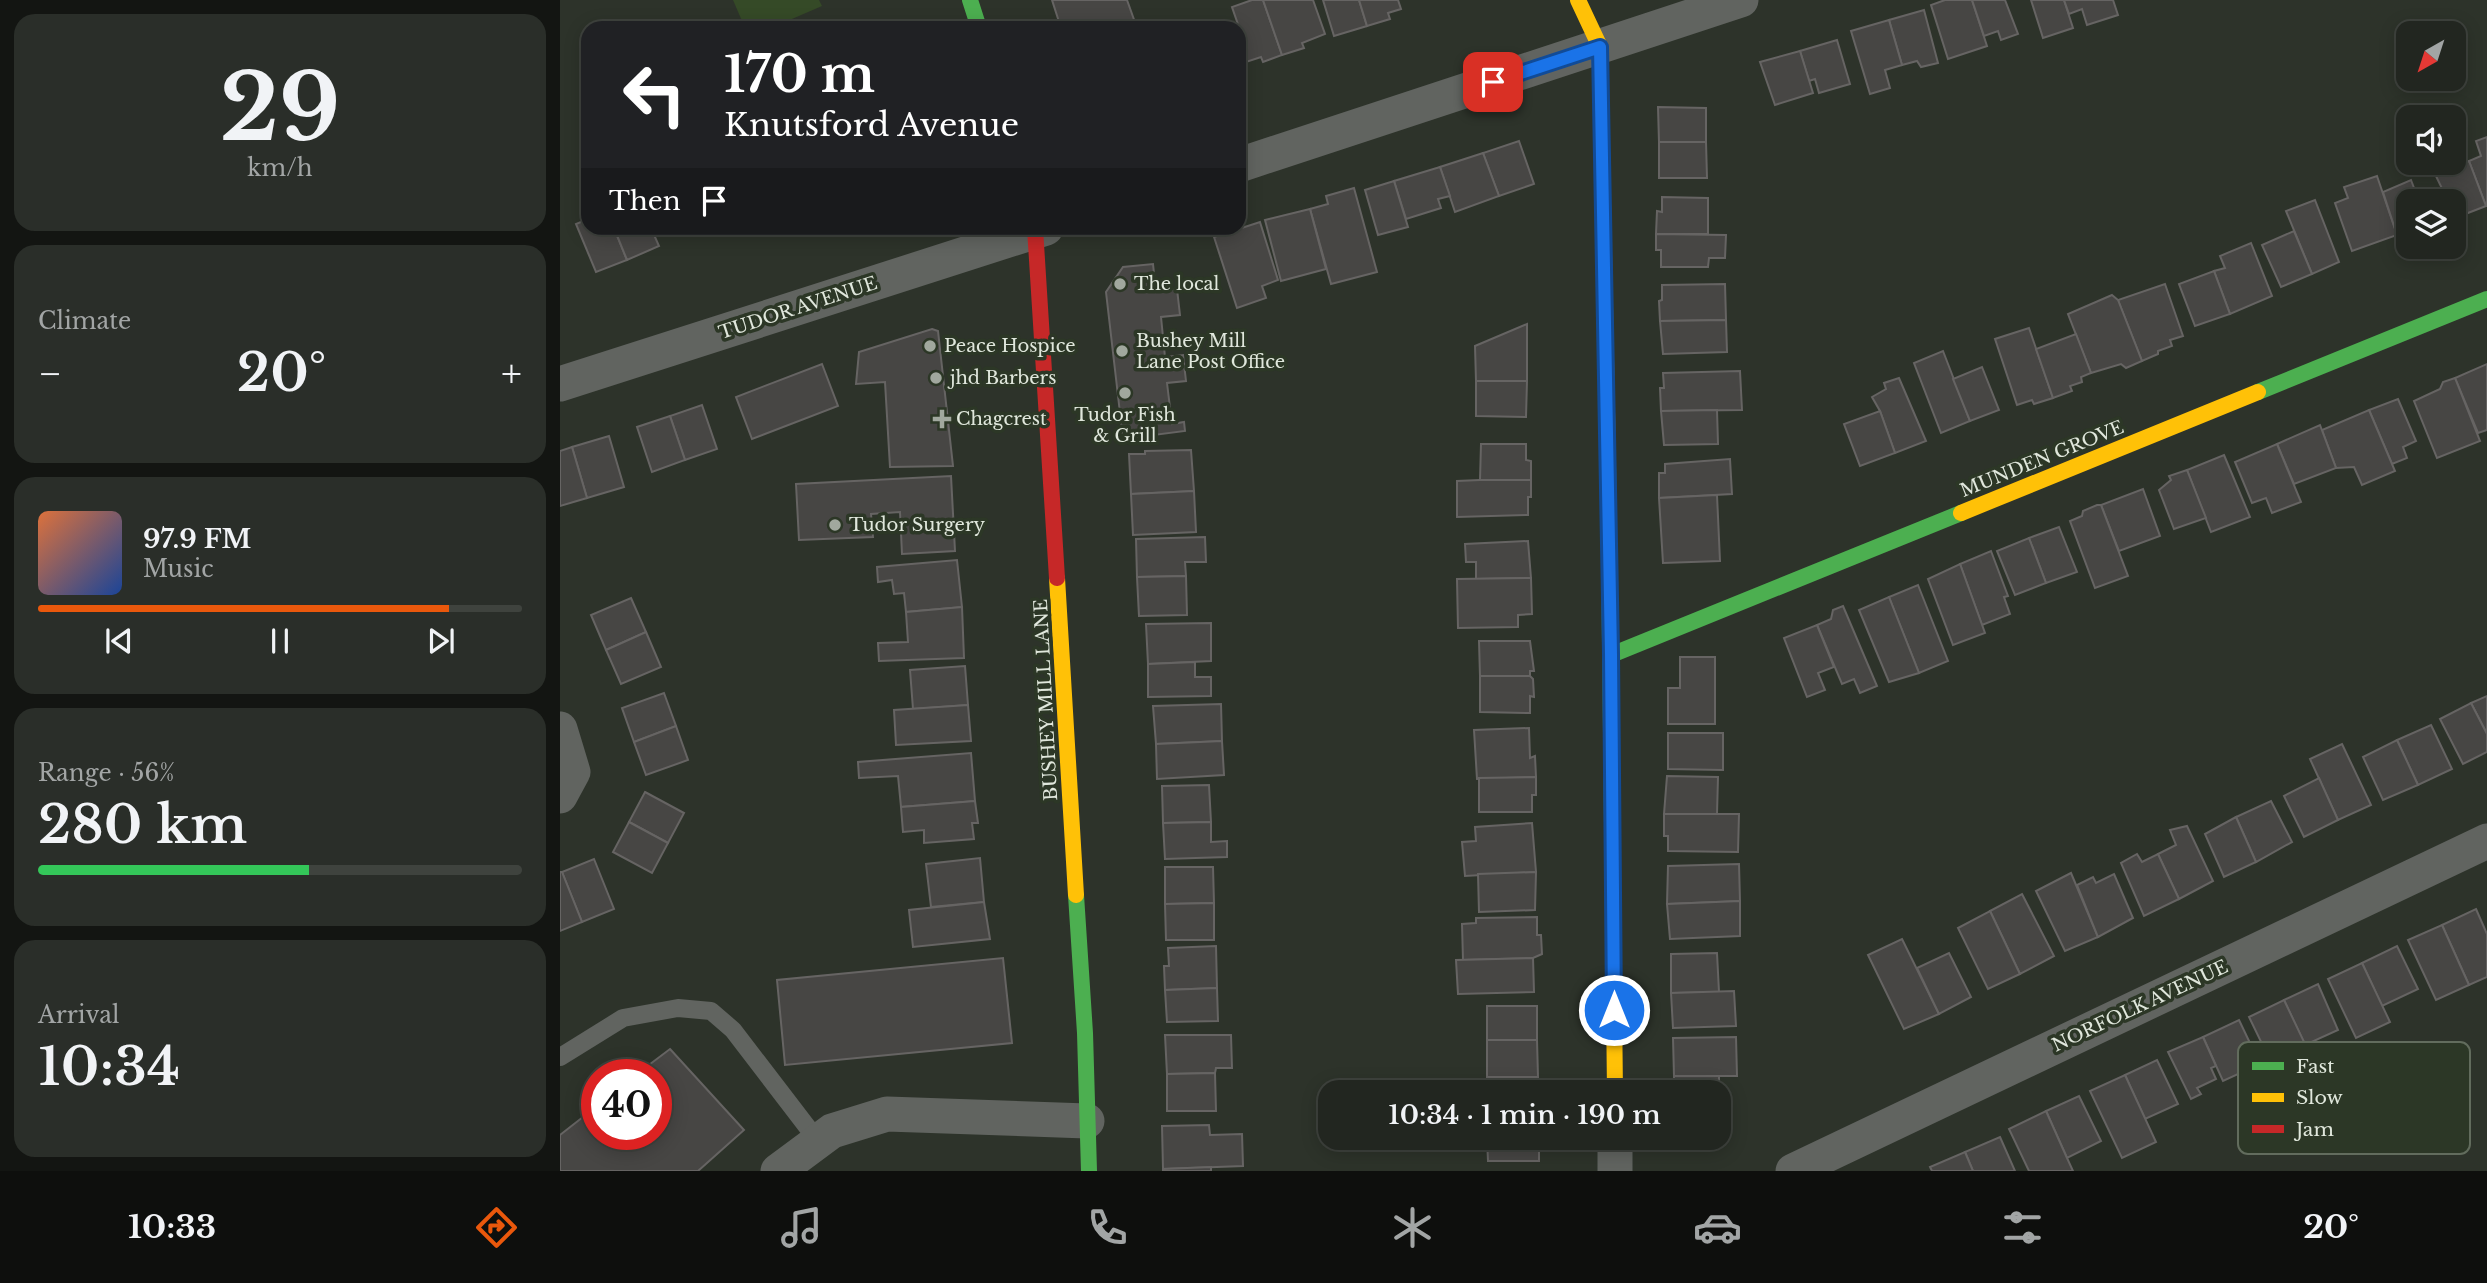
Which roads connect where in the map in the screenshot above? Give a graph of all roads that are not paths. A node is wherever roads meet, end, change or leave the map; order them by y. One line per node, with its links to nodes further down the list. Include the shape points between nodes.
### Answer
1 (970, 0): 4 (street)
2 (1578, 0): 5 (street)
3 (1741, 0): 5 (street)
4 (977, 21)
5 (1600, 47): 6 (street); 11 (street)
6 (1246, 163)
7 (1020, 235): 10 (street, TUDOR AVENUE)
8 (1039, 235): 17 (street, BUSHEY MILL LANE)
9 (2487, 299): 11 (street, MUNDEN GROVE)
10 (560, 384)
11 (1611, 654): 16 (street)
12 (560, 729): 13 (street, via 573,772)
13 (560, 796)
14 (2487, 841): 23 (street, NORFOLK AVENUE)
15 (560, 1057): 18 (lane, via 623,1018 678,1008 710,1011 733,1030)
16 (1615, 1080)
17 (1087, 1121): 18 (street, via 887,1114 832,1131); 21 (street, BUSHEY MILL LANE)
18 (818, 1141): 20 (street)
19 (1615, 1150): 22 (street)
20 (778, 1171)
21 (1089, 1171)
22 (1615, 1171)
23 (1793, 1171)

